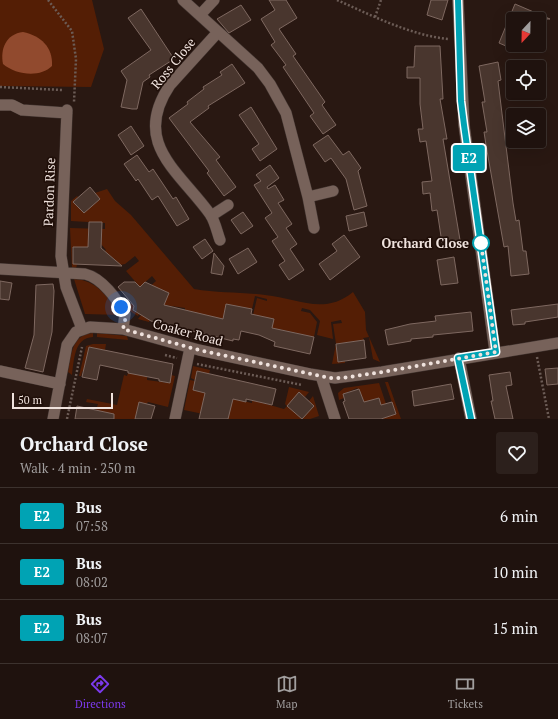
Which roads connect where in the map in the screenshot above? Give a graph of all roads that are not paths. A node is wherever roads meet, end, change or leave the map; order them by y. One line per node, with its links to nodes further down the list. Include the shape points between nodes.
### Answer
1 (183, 0): 4 (street)
2 (214, 0): 4 (street)
3 (458, 0): 19 (street, via 464,125)
4 (200, 15): 5 (street)
5 (218, 32): 8 (street, via 258,68 286,113); 10 (street, Ross Close, via 170,85 155,116 159,149)
6 (0, 105): 14 (street, Pardon Rise, via 12,105 22,110 67,112 61,241)
7 (333, 191): 8 (street)
8 (308, 197): 11 (street)
9 (228, 205): 10 (street)
10 (211, 216): 12 (street, Ross Close)
11 (314, 228)
12 (220, 240)
13 (0, 269): 14 (street)
14 (63, 273): 15 (street, Pardon Rise, via 70,301); 16 (street, via 89,275 100,282 125,314)
15 (82, 329): 16 (street, Coaker Road); 23 (street, via 67,345)
16 (123, 329): 18 (street, Coaker Road)
17 (558, 343): 19 (street, Coaker Road)
18 (190, 348): 22 (street, Coaker Road); 25 (street)
19 (496, 352): 20 (street, Coaker Road)
20 (458, 358): 22 (street, Coaker Road, via 342,378); 27 (street)
21 (0, 371): 23 (street)
22 (321, 376): 26 (street)
23 (60, 384): 24 (street)
24 (53, 419)
25 (175, 419)
26 (335, 419)
27 (471, 419)

